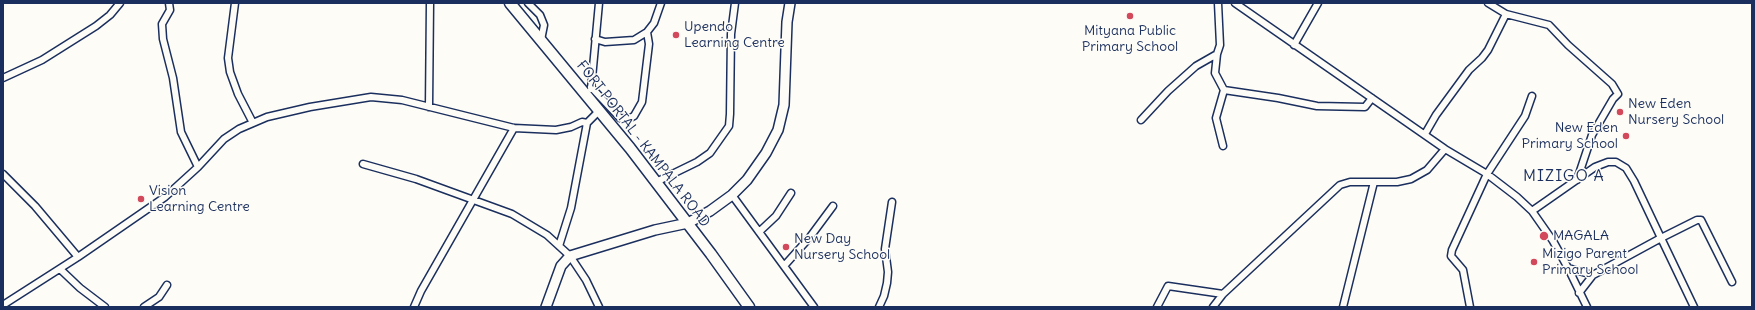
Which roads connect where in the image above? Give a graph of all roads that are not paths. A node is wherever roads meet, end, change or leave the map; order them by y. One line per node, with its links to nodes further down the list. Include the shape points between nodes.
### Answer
1 (120, 3): 21 (street, via 110,15 89,30 42,60)
2 (168, 3): 37 (street, via 170,10 162,24 163,39 178,103 181,132)
3 (235, 3): 30 (street, via 228,58 230,72)
4 (430, 3): 27 (street)
5 (510, 3): 18 (main road, FORT PORTAL - KAMPALA ROAD)
6 (528, 3): 18 (street, via 540,15 544,25)
7 (599, 3): 17 (street)
8 (661, 3): 16 (street, via 654,23)
9 (735, 3): 41 (street, via 731,34 729,126 710,153)
10 (790, 3): 44 (main road, via 784,105 778,130 747,180)
11 (1218, 3): 20 (street, via 1220,45)
12 (1235, 3): 19 (street)
13 (1318, 3): 19 (street)
14 (1488, 3): 15 (street)
15 (1506, 14): 33 (street, via 1488,50 1468,70); 40 (street, via 1549,25 1612,84 1618,94 1592,135)
16 (647, 32): 17 (street, via 634,40 605,42); 22 (street, via 649,44 642,102 634,116 628,119 620,118)
17 (595, 39): 22 (street)
18 (541, 40): 26 (main road, FORT PORTAL - KAMPALA ROAD)
19 (1294, 45): 25 (street)
20 (1217, 54): 23 (street, via 1215,73); 29 (street, via 1196,66)
21 (3, 78)
22 (591, 87): 26 (street)
23 (1224, 90): 25 (street, via 1317,106 1365,107); 34 (street, via 1216,118)
24 (1532, 96): 39 (street, via 1525,116)
25 (1372, 98): 33 (street)
26 (590, 99): 28 (main road, FORT PORTAL - KAMPALA ROAD)
27 (430, 107): 30 (street, via 402,100 371,97 310,107); 32 (street)
28 (599, 111): 31 (street); 41 (main road, FORT PORTAL - KAMPALA ROAD)
29 (1141, 120)
30 (253, 123): 37 (street, via 224,139)
31 (587, 123): 32 (street, via 582,122 556,130); 52 (street, via 571,208)
32 (514, 128): 45 (street)
33 (1425, 134): 35 (street)
34 (1224, 146)
35 (1445, 149): 39 (street); 42 (street, via 1427,170 1411,179)
36 (363, 164): 45 (street, via 416,178)
37 (198, 167): 54 (street, via 165,196)
38 (3, 174): 54 (street, via 35,206)
39 (1487, 174): 48 (street); 75 (street, via 1451,256 1463,270)
40 (1577, 180): 48 (street); 51 (street, via 1595,167 1608,162 1616,162 1626,168)
41 (656, 182): 49 (main road, FORT PORTAL - KAMPALA ROAD)
42 (1374, 182): 62 (street, via 1350,182 1340,185); 74 (street)
43 (791, 193): 50 (street, via 776,216)
44 (732, 195): 49 (main road); 50 (street)
45 (474, 200): 52 (street, via 512,214 547,235); 66 (street)
46 (892, 202): 71 (street, via 885,249 887,284)
47 (833, 206): 55 (street)
48 (1532, 211): 56 (street)
49 (688, 223): 53 (main road, via 655,230); 69 (main road, FORT PORTAL - KAMPALA ROAD)
50 (759, 232): 55 (street)
51 (1661, 238): 58 (street); 59 (street, via 1701,220); 77 (street)
52 (559, 246): 53 (street)
53 (570, 256): 67 (main road, via 561,266); 68 (street, via 586,280)
54 (78, 257): 57 (street)
55 (784, 266): 70 (street)
56 (1568, 268): 58 (street); 61 (street)
57 (60, 269): 63 (street); 64 (street)
58 (1593, 275): 61 (street)
59 (1732, 282)
60 (167, 286): 65 (street, via 158,297)
61 (1579, 292): 76 (street)
62 (1222, 294): 72 (street, via 1168,286); 73 (street)
63 (3, 305)
64 (105, 307)
65 (144, 307)
66 (414, 307)
67 (546, 307)
68 (599, 307)
69 (749, 307)
70 (814, 307)
71 (879, 307)
72 (1157, 307)
73 (1213, 307)
74 (1343, 307)
75 (1470, 307)
76 (1587, 307)
77 (1694, 307)

